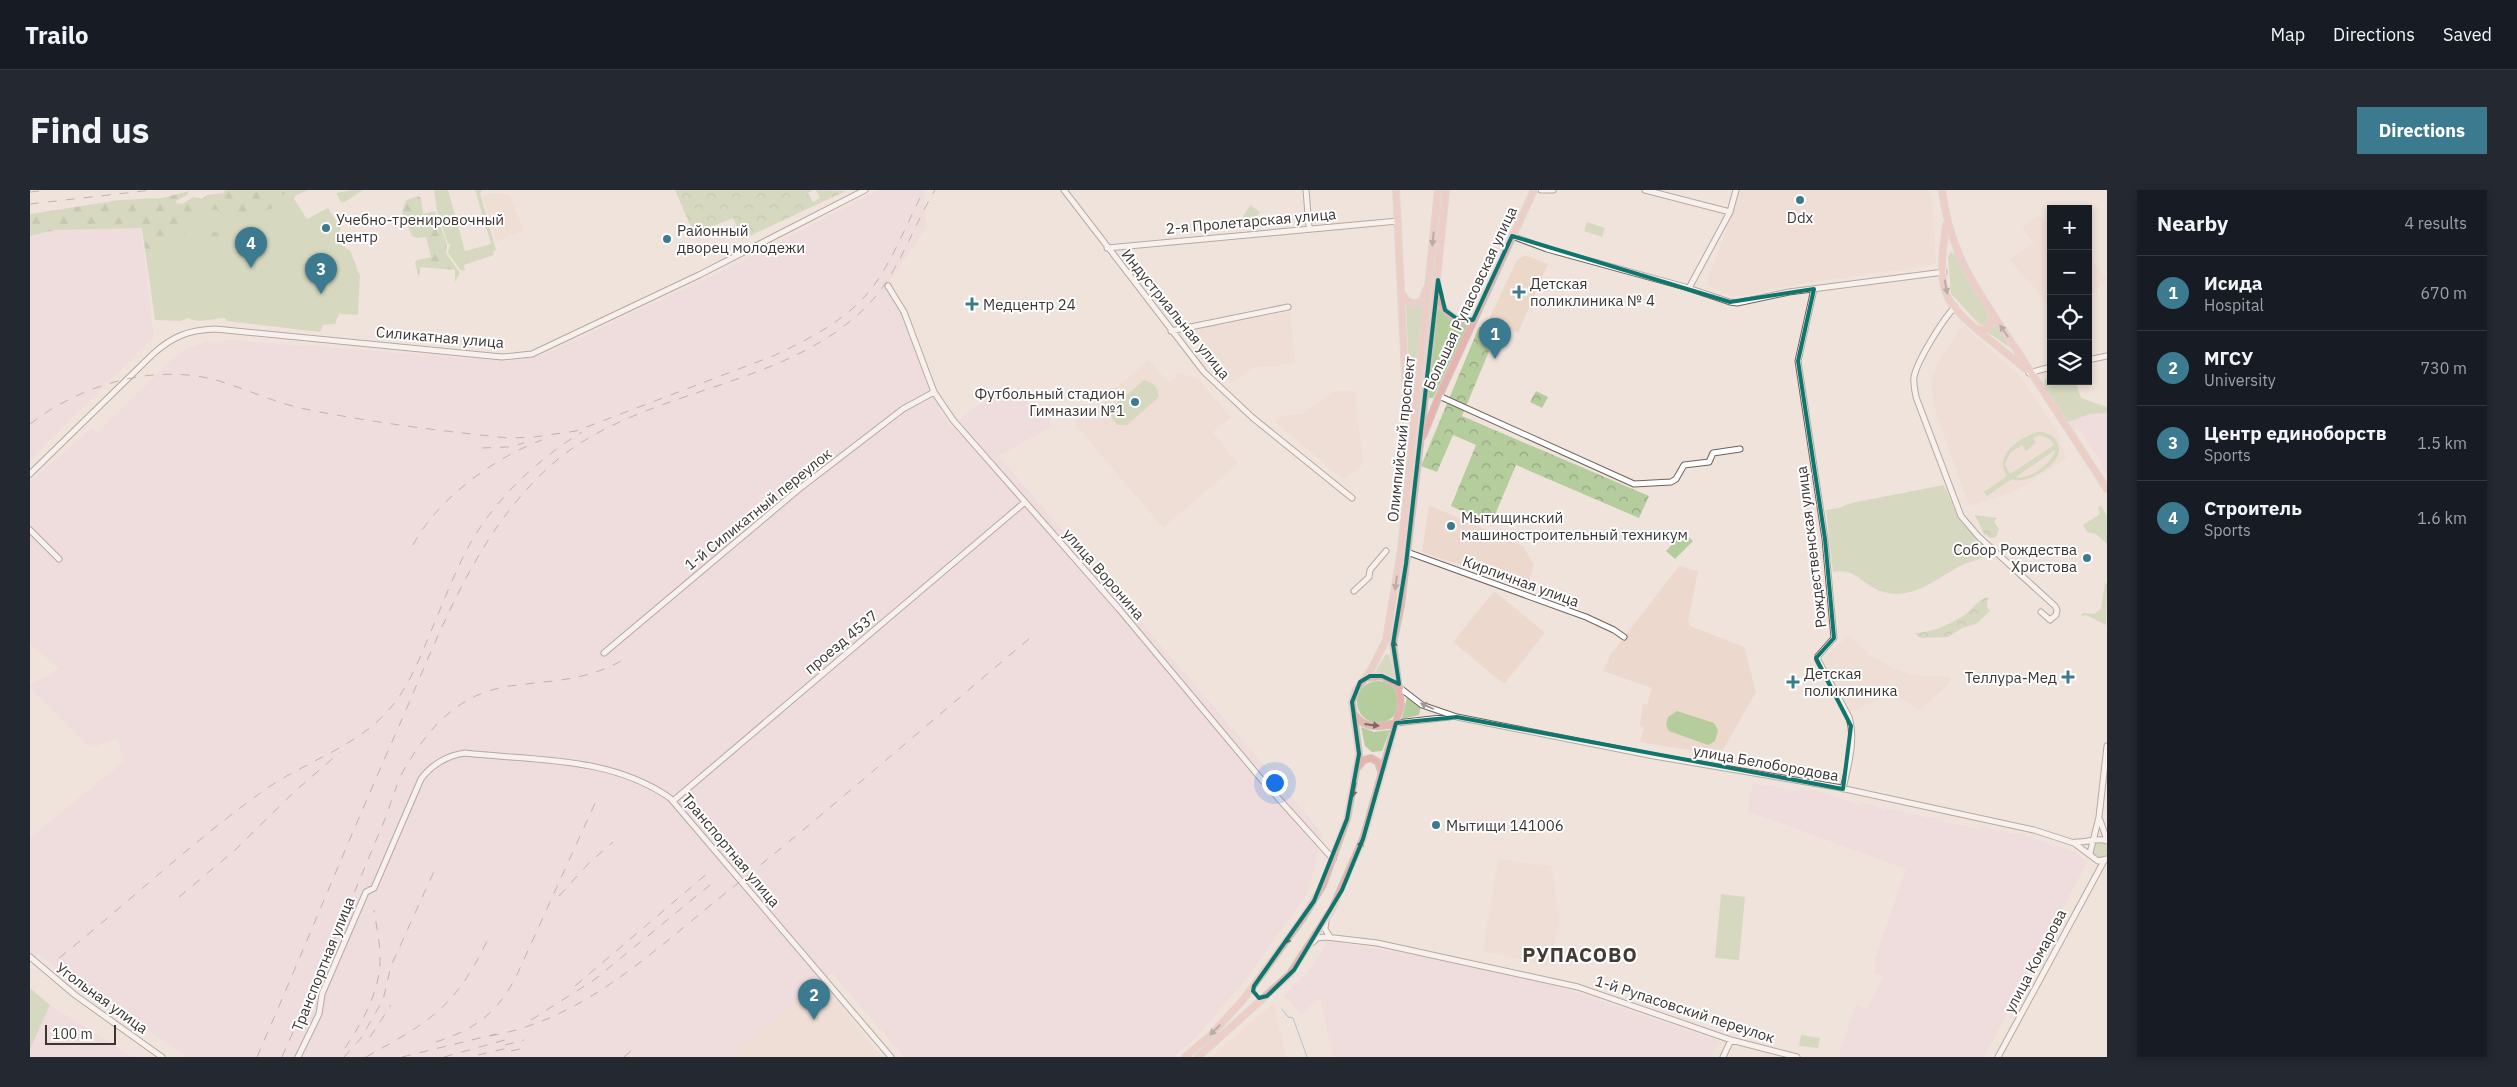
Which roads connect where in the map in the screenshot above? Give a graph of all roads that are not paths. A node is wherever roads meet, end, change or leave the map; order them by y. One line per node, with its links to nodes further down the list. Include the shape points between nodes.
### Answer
1 (865, 190): 43 (street, Силикатная улица, via 699,275 532,354 502,357 215,329 184,333 169,340 153,354)
2 (1064, 190): 18 (street, Индустриальная улица)
3 (1306, 190): 16 (street)
4 (1396, 190): 14 (main road)
5 (1438, 190): 22 (main road, Олимпийский проспект, one-way to 22)
6 (1446, 190): 23 (main road, Олимпийский проспект)
7 (1534, 190): 17 (main road, Большая Рупасовская улица)
8 (1541, 190): 9 (street)
9 (1553, 190)
10 (1645, 190): 13 (street)
11 (1736, 190): 13 (street)
12 (1942, 190): 15 (main road)
13 (1730, 212): 25 (street)
14 (1398, 221): 16 (street, 2-я Пролетарская улица); 27 (main road)
15 (1946, 222): 19 (main road); 20 (main road)
16 (1309, 228): 18 (street, 2-я Пролетарская улица)
17 (1512, 236): 25 (street, via 1547,249); 31 (main road, Большая Рупасовская улица)
18 (1107, 248): 33 (street, Индустриальная улица)
19 (1957, 252): 20 (main road, via 1948,251); 30 (main road)
20 (1943, 258): 21 (main road)
21 (1944, 272): 26 (street); 29 (main road, one-way to 29, via 1946,293)
22 (1429, 278): 27 (main road, via 1424,297 1417,303 1409,303); 40 (main road, Олимпийский проспект)
23 (1438, 280): 31 (main road, via 1438,297 1444,310 1456,318); 41 (main road, Олимпийский проспект)
24 (888, 286): 38 (street, улица Воронина, via 904,312)
25 (1689, 288): 26 (street, via 1730,302)
26 (1814, 289): 63 (street, Рождественская улица, via 1798,360 1827,555 1834,638 1818,660 1850,726 1851,743)
27 (1402, 292): 40 (main road, via 1406,394)
28 (1288, 307): 33 (street)
29 (1955, 307): 32 (main road); 52 (street, via 1918,366 1914,379 1916,397 1961,516 2057,610 2050,620)
30 (1992, 315): 32 (main road, via 1990,326 1984,330); 37 (main road, one-way to 30)
31 (1474, 320): 39 (main road, Большая Рупасовская улица)
32 (1977, 328): 37 (main road)
33 (1171, 331): 45 (street, Индустриальная улица, via 1218,387)
34 (2107, 356): 35 (street)
35 (2092, 359)
36 (2047, 368): 37 (street)
37 (2029, 373): 44 (main road)
38 (934, 392): 46 (street, улица Воронина, via 953,420); 54 (street, 1-й Силикатный переулок, via 902,409 799,489)
39 (1438, 396): 41 (main road, Большая Рупасовская улица); 42 (street, via 1634,484 1671,482 1684,466 1709,462 1713,452)
40 (1414, 430): 55 (main road, Олимпийский проспект, one-way to 55, via 1390,623 1380,654)
41 (1420, 444): 49 (main road, Олимпийский проспект)
42 (1740, 450)
43 (30, 474)
44 (2107, 490)
45 (1352, 498)
46 (1025, 502): 64 (street, проезд 4537); 70 (street, улица Воронина)
47 (30, 530): 50 (street)
48 (1386, 551): 51 (street, via 1370,570 1369,577)
49 (1408, 552): 53 (street, Кирпичная улица, via 1586,617); 56 (main road, Олимпийский проспект, one-way to 49, via 1393,644)
50 (59, 559)
51 (1354, 591)
52 (2041, 612)
53 (1624, 638)
54 (604, 653)
55 (1360, 682): 56 (main road, via 1370,676 1382,676); 57 (main road, Олимпийский проспект, via 1352,702)
56 (1400, 688): 58 (street, one-way to 56, via 1422,705); 59 (main road, Олимпийский проспект, via 1402,705)
57 (1353, 714): 59 (main road, one-way to 59, via 1369,726); 61 (main road, Олимпийский проспект, via 1358,740)
58 (1457, 717): 59 (street, via 1438,716); 63 (street, улица Белобородова)
59 (1396, 723): 62 (main road, Олимпийский проспект)
60 (2107, 746): 65 (street)
61 (1358, 767): 62 (main road, via 1371,758 1378,762); 70 (main road, Олимпийский проспект, one-way to 70, via 1347,819)
62 (1381, 772): 73 (main road, Олимпийский проспект, one-way to 62, via 1363,839)
63 (1843, 789): 66 (street, улица Белобородова, via 2005,822)
64 (673, 801): 83 (street, Транспортная улица, via 627,775 590,765 465,754 452,756 433,767 418,785 374,888 366,892 322,994 319,1014); 84 (street, Транспортная улица)
65 (2099, 817): 67 (street); 68 (street)
66 (2068, 841): 67 (street, улица Белобородова); 69 (street, улица Белобородова)
67 (2093, 841): 68 (street, улица Белобородова); 69 (street, via 2089,849)
68 (2107, 841)
69 (2091, 856): 71 (street, улица Белобородова); 72 (street, via 2096,865)
70 (1333, 859): 77 (main road, Олимпийский проспект, one-way to 77, via 1314,901)
71 (2106, 860): 72 (street, улица Комарова)
72 (2094, 877): 89 (street, улица Комарова)
73 (1326, 920): 74 (street, via 1325,929); 75 (main road, Олимпийский проспект)
74 (1331, 937): 75 (street, 1-й Рупасовский переулок); 81 (street, 1-й Рупасовский переулок, via 1417,951 1578,987)
75 (1312, 942): 78 (main road, Олимпийский проспект, via 1294,970)
76 (30, 957): 82 (street, Угольная улица, via 75,995)
77 (1254, 986): 78 (main road, via 1257,996); 79 (main road, Олимпийский проспект)
78 (1266, 996): 80 (main road, Олимпийский проспект)
79 (1243, 1000): 80 (main road, via 1252,998 1255,1004); 85 (main road, Олимпийский проспект, one-way to 85, via 1212,1034)
80 (1252, 1009): 86 (main road, Олимпийский проспект)
81 (1731, 1040): 87 (street); 88 (street, 1-й Рупасовский переулок)
82 (162, 1057)
83 (298, 1057)
84 (891, 1057)
85 (1185, 1057)
86 (1198, 1057)
87 (1723, 1057)
88 (1797, 1057)
89 (1998, 1057)

